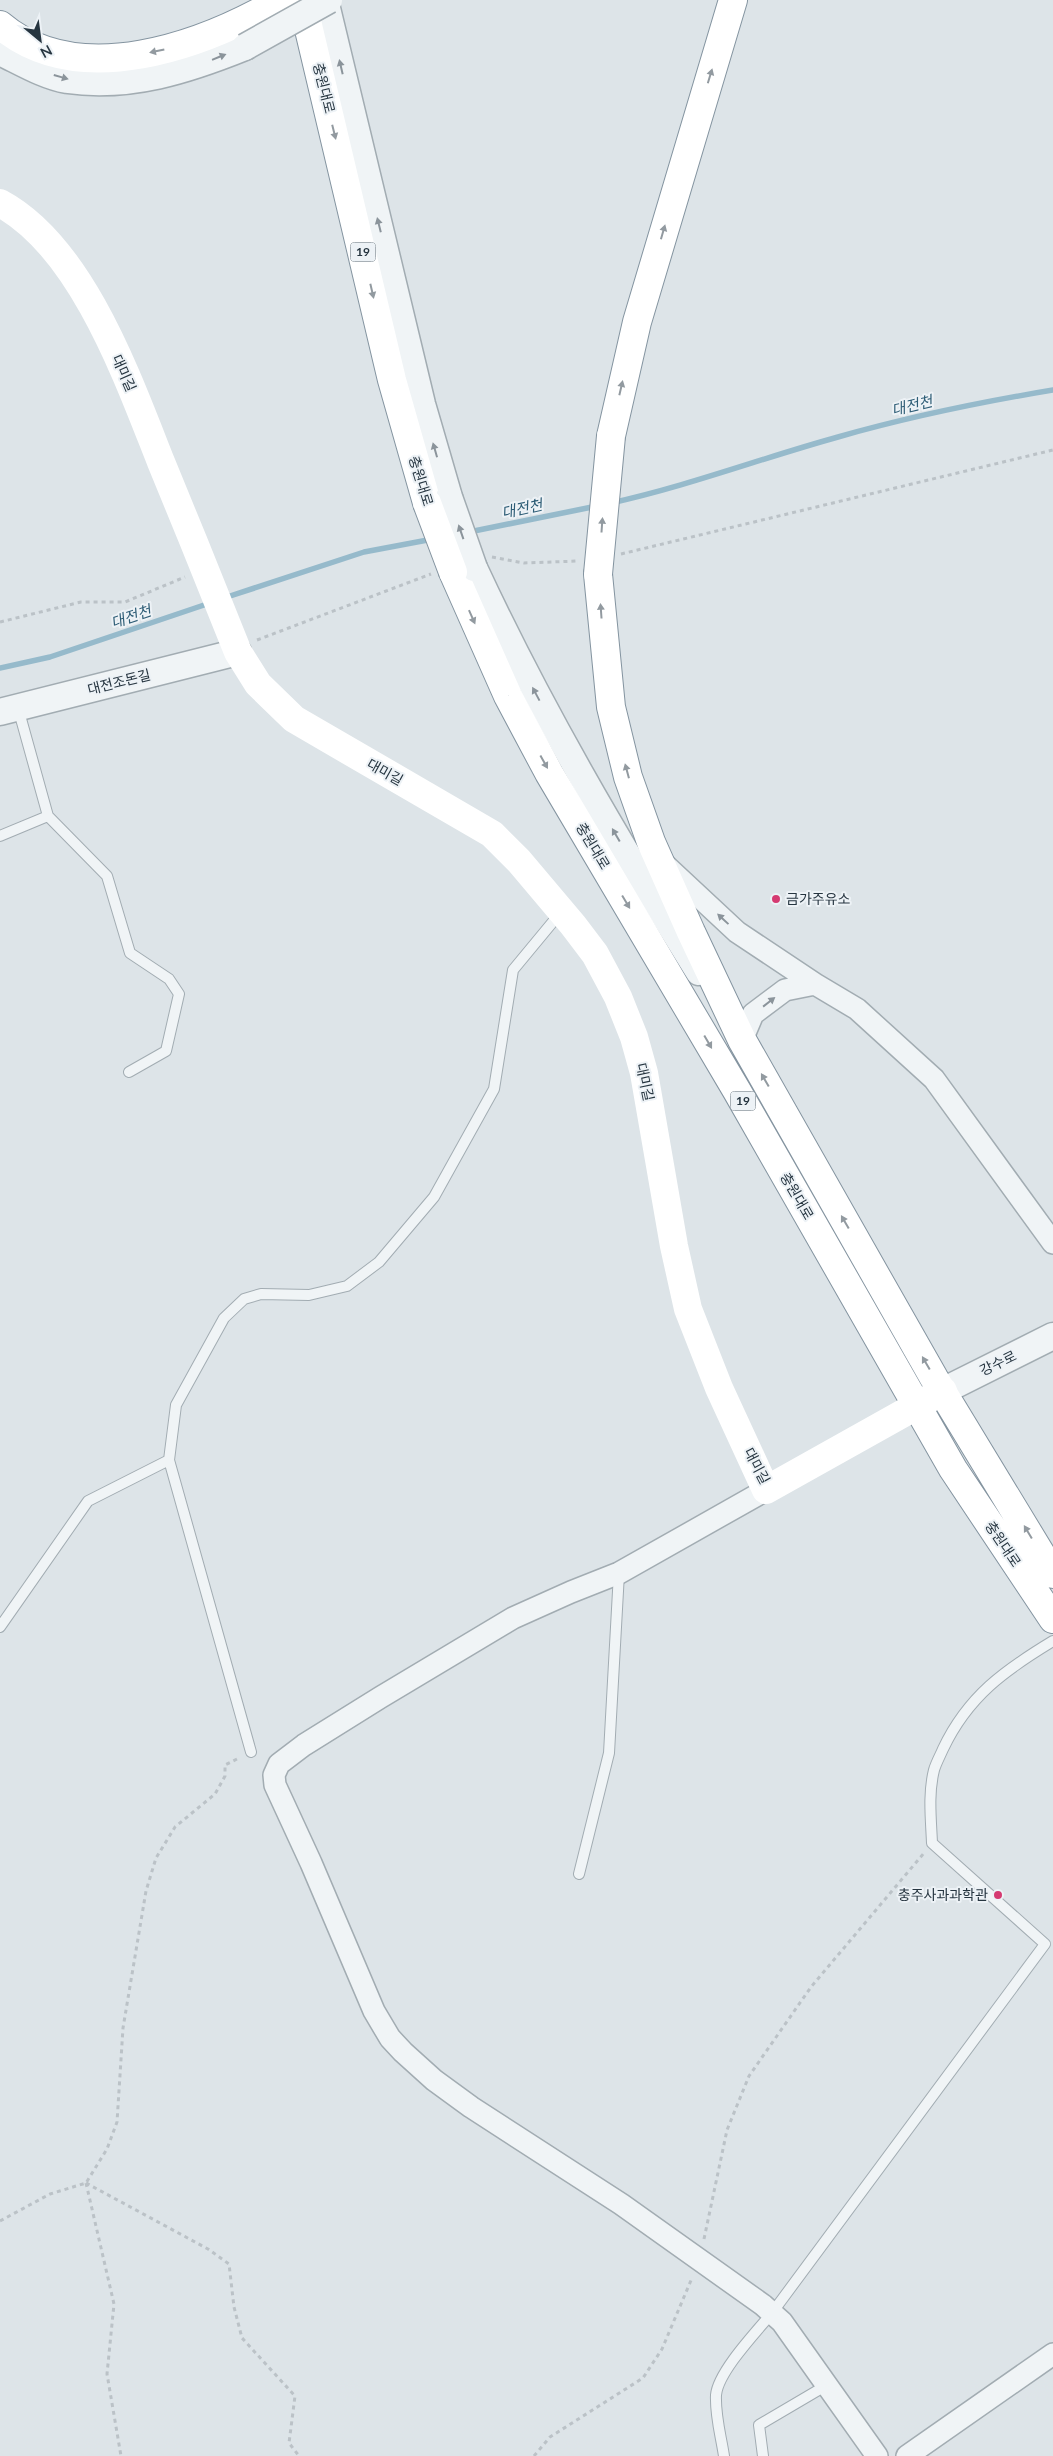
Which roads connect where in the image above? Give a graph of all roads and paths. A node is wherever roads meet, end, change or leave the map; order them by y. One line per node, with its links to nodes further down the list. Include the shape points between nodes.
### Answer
1 (281, 0): 6 (main road)
2 (302, 0): 10 (main road, 충원대로 / 19, one-way to 10, via 392,380)
3 (327, 0): 6 (street, bridge); 10 (street, 충원대로, one-way to 3, via 422,404)
4 (733, 0): 11 (main road, 충원대로, one-way to 4, bridge, via 611,436 637,322)
5 (0, 25): 6 (main road, one-way to 5, via 137,55 94,58 52,52 30,44)
6 (241, 36): 7 (street, one-way to 6, via 66,80 112,82 155,78 198,67)
7 (0, 52)
8 (0, 203): 13 (main road, 대미길, via 18,212 45,237 66,264 122,365)
9 (1053, 450): 11 (path)
10 (438, 500): 12 (main road, 충원대로 / 19, bridge)
11 (598, 563): 12 (path, via 524,563 494,556); 19 (main road, 충원대로, one-way to 11, via 628,777 611,707)
12 (462, 568): 15 (path); 22 (street, one-way to 12, via 648,890 553,727 505,635); 27 (main road, 충원대로 / 19, one-way to 27, via 508,696 549,773)
13 (196, 574): 14 (path, via 125,602 81,602); 15 (main road, 대미길)
14 (0, 622)
15 (235, 644): 16 (street, 대전조돈길); 20 (main road, 대미길, via 258,684 294,719 492,834)
16 (9, 710): 17 (lane)
17 (48, 816): 18 (lane); 23 (lane, via 107,876 130,953 169,979 179,994 166,1051)
18 (0, 836)
19 (659, 859): 21 (street, one-way to 19, via 738,932); 22 (main road, 충원대로)
20 (562, 911): 28 (lane, via 513,970 494,1090 434,1197 379,1262 347,1286 309,1295 261,1294 244,1299 224,1318 176,1405); 29 (main road, 대미길, via 595,954 618,997 634,1037 644,1073 688,1309 719,1388)
21 (815, 984): 22 (street, one-way to 21, via 753,1014 785,990); 24 (street, via 857,1009 934,1079)
22 (742, 1040): 26 (main road, 충원대로 / 19, one-way to 22)
23 (129, 1072)
24 (1053, 1243)
25 (1053, 1336): 26 (street, 강수로)
26 (942, 1391): 27 (main road, 대미길); 31 (main road, 충원대로 / 19, one-way to 26)
27 (917, 1405): 29 (main road, 대미길); 32 (main road, 충원대로 / 19, via 953,1469)
28 (169, 1460): 33 (lane, via 88,1501); 35 (lane)
29 (766, 1490): 30 (street)
30 (619, 1574): 37 (lane, via 609,1753); 40 (street, via 513,1618 381,1697 279,1764 274,1785 374,2011 390,2038 434,2080)
31 (1053, 1574)
32 (1053, 1619)
33 (0, 1627)
34 (1053, 1641): 36 (lane, via 1013,1665 973,1700 948,1739 934,1770 930,1809)
35 (251, 1752): 38 (path, via 225,1765 225,1776 215,1794 175,1827 156,1858 146,1891 124,2028 117,2122 107,2149)
36 (932, 1843): 40 (path, via 811,1987 749,2076 726,2130); 41 (lane, via 1045,1944)
37 (579, 1874)
38 (86, 2183): 39 (path, via 50,2194); 44 (path, via 114,2304 107,2374); 45 (path, via 208,2249 229,2264 234,2308 242,2338 295,2396 289,2443)
39 (0, 2221)
40 (700, 2260): 41 (street); 46 (path, via 662,2349 643,2378 550,2437)
41 (772, 2313): 43 (street); 47 (lane, via 730,2364 716,2393)
42 (1053, 2354): 50 (street)
43 (827, 2385): 48 (lane, via 759,2425); 49 (street)
44 (121, 2456)
45 (299, 2456)
46 (534, 2456)
47 (724, 2456)
48 (763, 2456)
49 (877, 2456)
50 (907, 2456)

